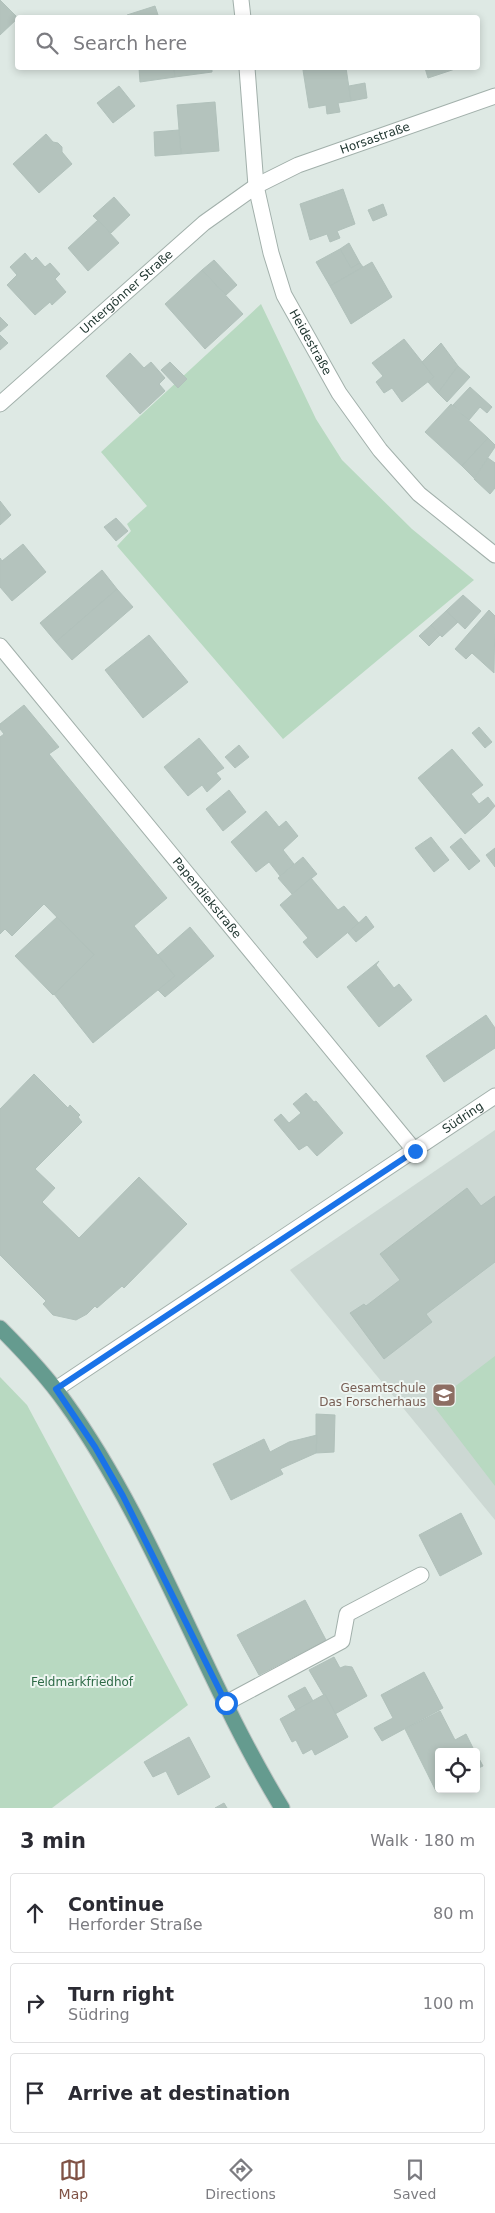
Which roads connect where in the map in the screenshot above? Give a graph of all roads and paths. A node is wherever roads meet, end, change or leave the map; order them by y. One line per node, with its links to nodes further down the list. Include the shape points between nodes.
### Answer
1 (241, 0): 2 (street)
2 (243, 15)
3 (247, 70): 5 (street, Heidestraße)
4 (495, 96): 5 (street, Horsastraße, via 298,165)
5 (256, 186): 6 (street, Untergönner Straße, via 204,223); 7 (street, Heidestraße, via 284,295 339,393 380,450 419,494)
6 (0, 404)
7 (495, 555)
8 (0, 646): 10 (street, Papendiekstraße)
9 (495, 1096): 10 (street, Südring)
10 (415, 1151): 12 (street, Südring)
11 (0, 1328): 12 (main road)
12 (56, 1389): 14 (main road, via 123,1496)
13 (421, 1575): 14 (street, via 347,1614 342,1641)
14 (226, 1703): 15 (main road)
15 (282, 1808)

